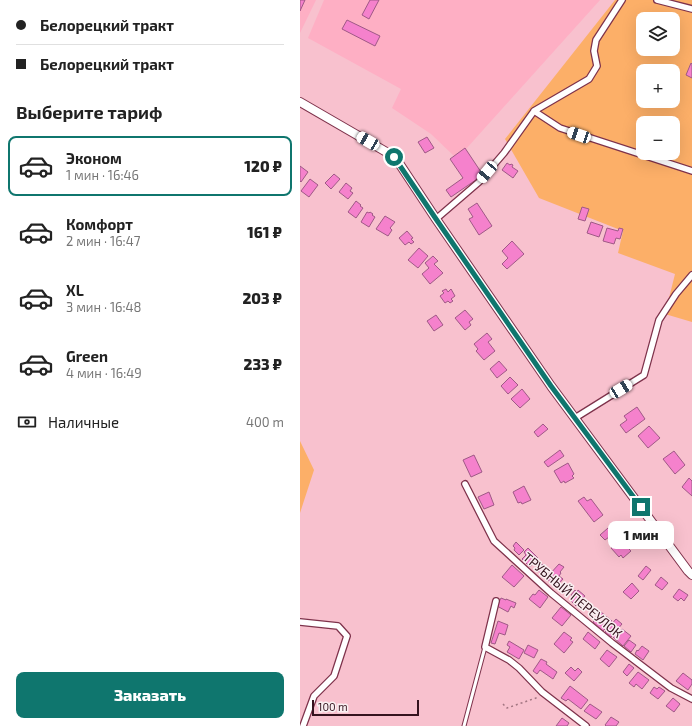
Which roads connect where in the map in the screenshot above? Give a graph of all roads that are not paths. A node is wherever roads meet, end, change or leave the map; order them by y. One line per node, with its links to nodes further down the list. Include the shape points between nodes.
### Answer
1 (622, 0): 5 (street, via 596,40 594,51 597,66 589,79)
2 (657, 0): 3 (street)
3 (692, 9)
4 (300, 102): 7 (street, via 394,157)
5 (534, 111): 6 (street, via 560,128); 7 (street, via 479,182)
6 (692, 172)
7 (436, 219): 9 (street)
8 (692, 275): 9 (street, via 659,320 644,375)
9 (575, 418): 11 (street)
10 (465, 484): 15 (street, ТРУБНЫЙ ПЕРЕУЛОК, via 494,541 551,593 612,643 671,688)
11 (692, 575)
12 (496, 601): 14 (street)
13 (300, 622): 17 (street, via 338,626 347,636 334,676 314,696)
14 (485, 647): 16 (street, via 519,668); 18 (lane)
15 (692, 699)
16 (579, 724): 19 (street)
17 (303, 726)
18 (464, 726)
19 (586, 726)

